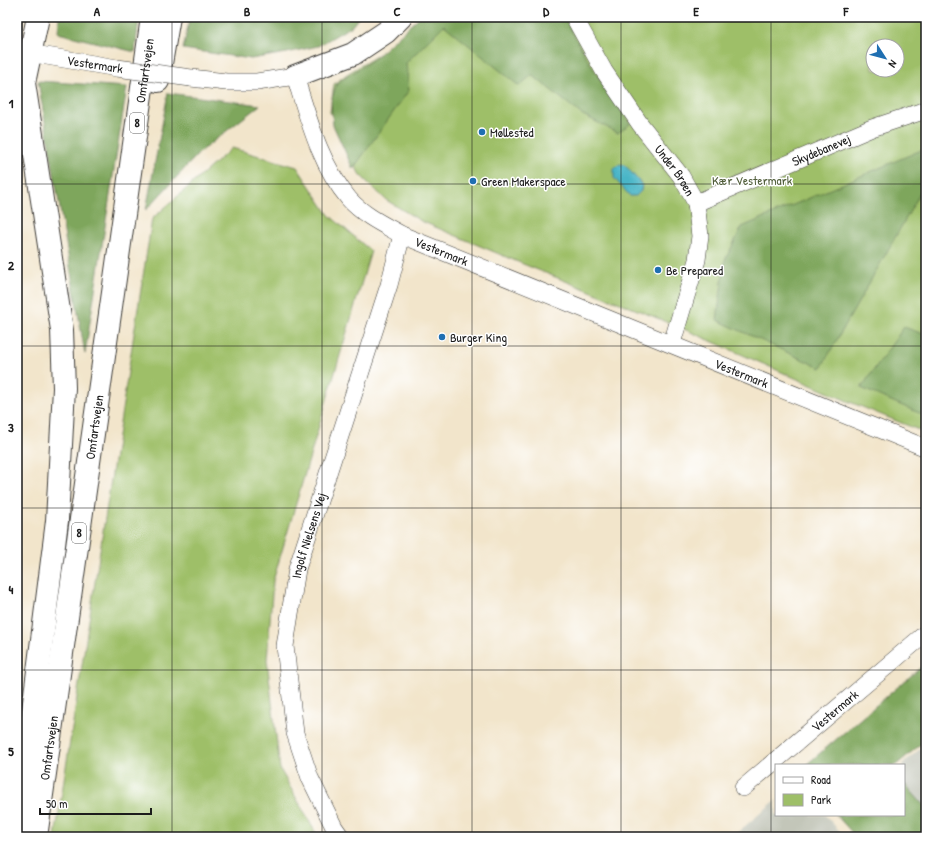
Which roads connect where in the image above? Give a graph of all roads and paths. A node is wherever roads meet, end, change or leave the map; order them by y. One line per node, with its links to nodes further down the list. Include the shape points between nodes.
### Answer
1 (38, 17): 6 (highway)
2 (152, 17): 10 (highway, Omfartsvejen / 8)
3 (169, 17): 10 (highway, via 153,106)
4 (401, 17): 7 (highway, via 386,32 353,54)
5 (574, 17): 9 (street, Under Broen, via 604,71 640,124 681,176)
6 (23, 53): 7 (street, Vestermark, bridge, via 226,82 257,82); 16 (highway, via 24,83 62,330 64,388 57,521)
7 (295, 76): 11 (street, Vestermark, via 327,164 349,199 370,218)
8 (926, 110): 9 (street, Skydebanevej, via 872,128)
9 (696, 203): 12 (street, Under Broen, via 700,236 697,260)
10 (122, 230): 17 (highway, Omfartsvejen / 8)
11 (402, 235): 12 (street, Vestermark); 18 (street, Ingolf Nielsens Vej, via 389,285 297,569 285,646 295,733 310,778)
12 (672, 343): 13 (street, Vestermark)
13 (926, 448)
14 (926, 633): 15 (street, Vestermark)
15 (743, 788)
16 (18, 837)
17 (36, 837)
18 (341, 837)

